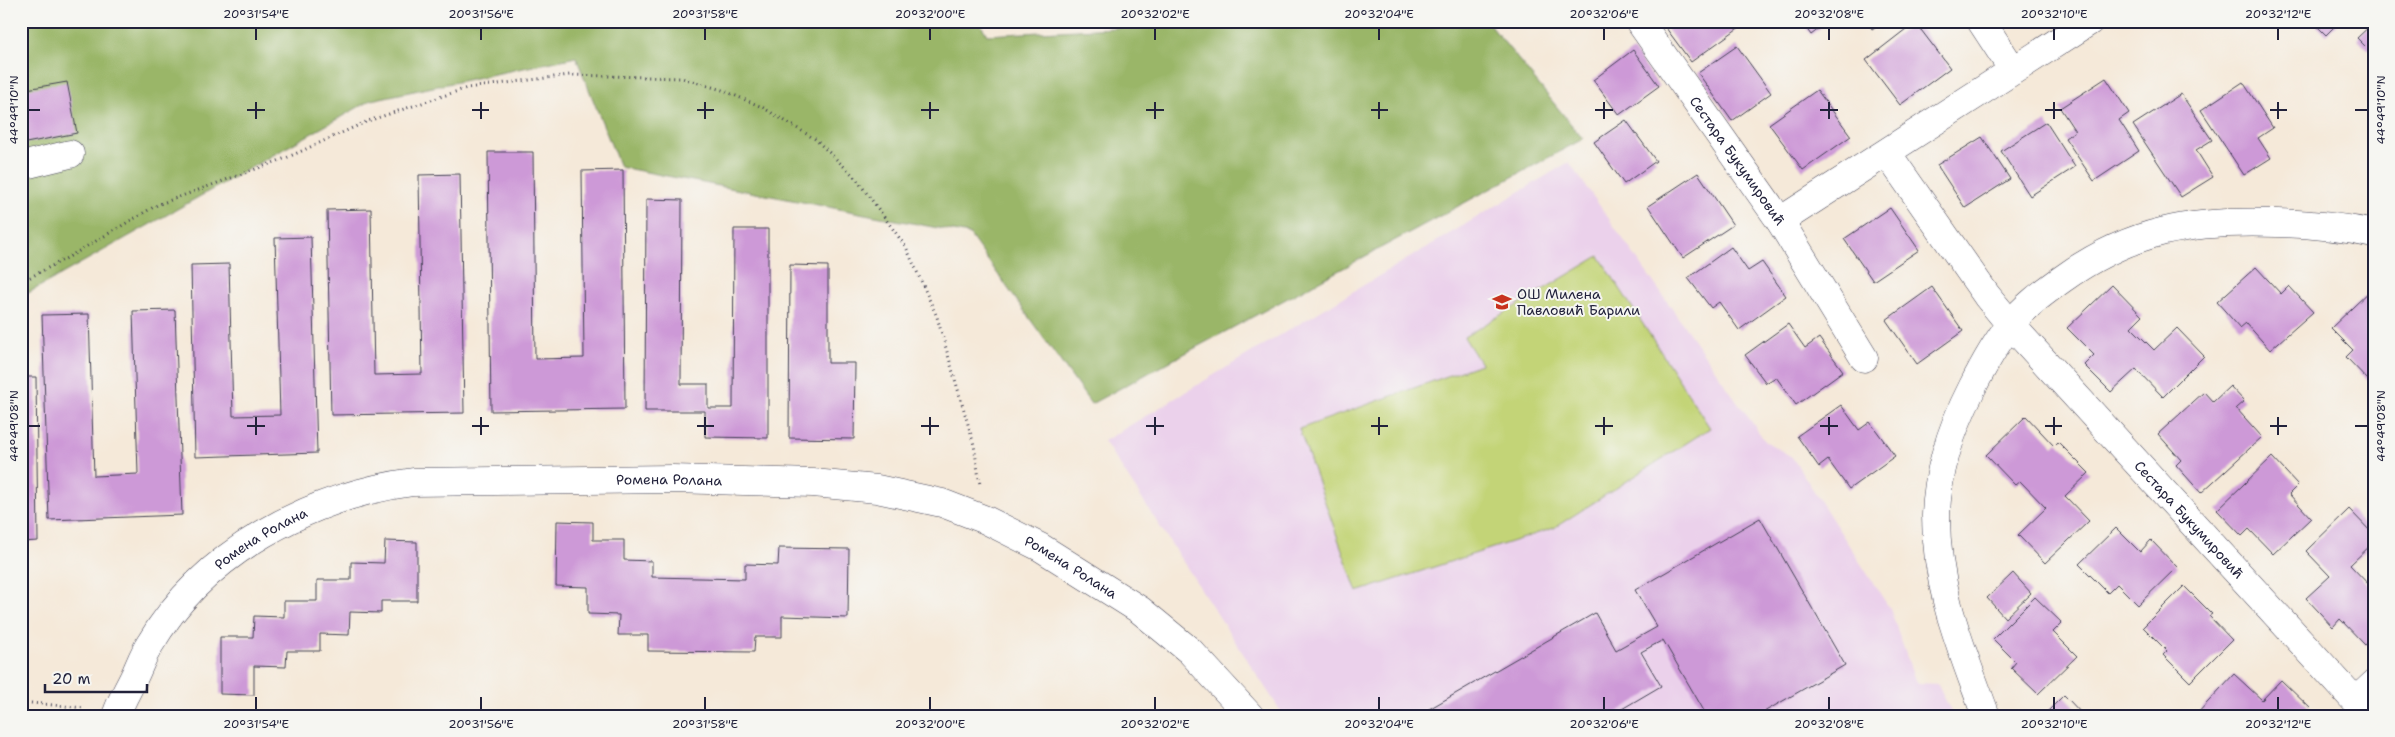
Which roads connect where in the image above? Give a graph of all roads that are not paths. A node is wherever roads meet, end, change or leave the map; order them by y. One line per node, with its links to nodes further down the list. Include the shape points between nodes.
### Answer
1 (1639, 21): 8 (street, Сестара Букумировић)
2 (1981, 21): 4 (street)
3 (2090, 21): 4 (street, Сестара Букумировић)
4 (2013, 70): 5 (street, Сестара Букумировић)
5 (1886, 153): 8 (street, Сестара Букумировић); 10 (street, Сестара Букумировић)
6 (70, 154): 7 (street)
7 (21, 166)
8 (1780, 221): 11 (street)
9 (2374, 234): 10 (street, via 2310,225 2245,222 2170,229 2133,240 2096,257 2039,295)
10 (2010, 324): 12 (street, Сестара Букумировић); 15 (street, via 1990,353 1954,427 1939,483 1936,514 1944,596)
11 (1864, 358)
12 (2366, 700)
13 (117, 714): 14 (street, Ромена Ролана, via 150,644 170,616 203,580 243,548 288,519 347,495 413,482 673,479 813,483 876,489 942,503 986,520 1040,546 1140,610 1190,651)
14 (1250, 716)
15 (1986, 716)

